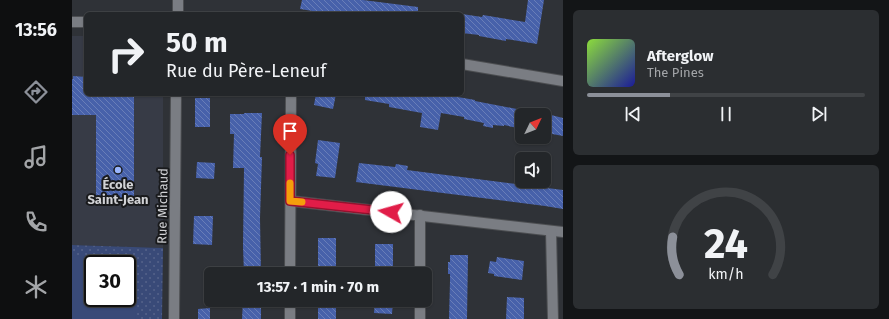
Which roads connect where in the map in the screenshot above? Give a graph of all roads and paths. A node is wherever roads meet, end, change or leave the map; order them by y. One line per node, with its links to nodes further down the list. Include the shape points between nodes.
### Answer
1 (178, 0): 2 (street)
2 (178, 12)
3 (72, 22): 4 (street)
4 (84, 22)
5 (464, 64): 6 (street)
6 (563, 81)
7 (176, 96): 17 (street, Rue Michaud)
8 (290, 96): 9 (street)
9 (290, 201): 10 (street); 13 (street)
10 (420, 216): 11 (street); 14 (street)
11 (551, 231): 12 (street); 20 (street)
12 (563, 232)
13 (290, 267)
14 (420, 267)
15 (290, 307): 18 (street)
16 (420, 307): 19 (street)
17 (174, 319)
18 (290, 319)
19 (420, 319)
20 (553, 319)

